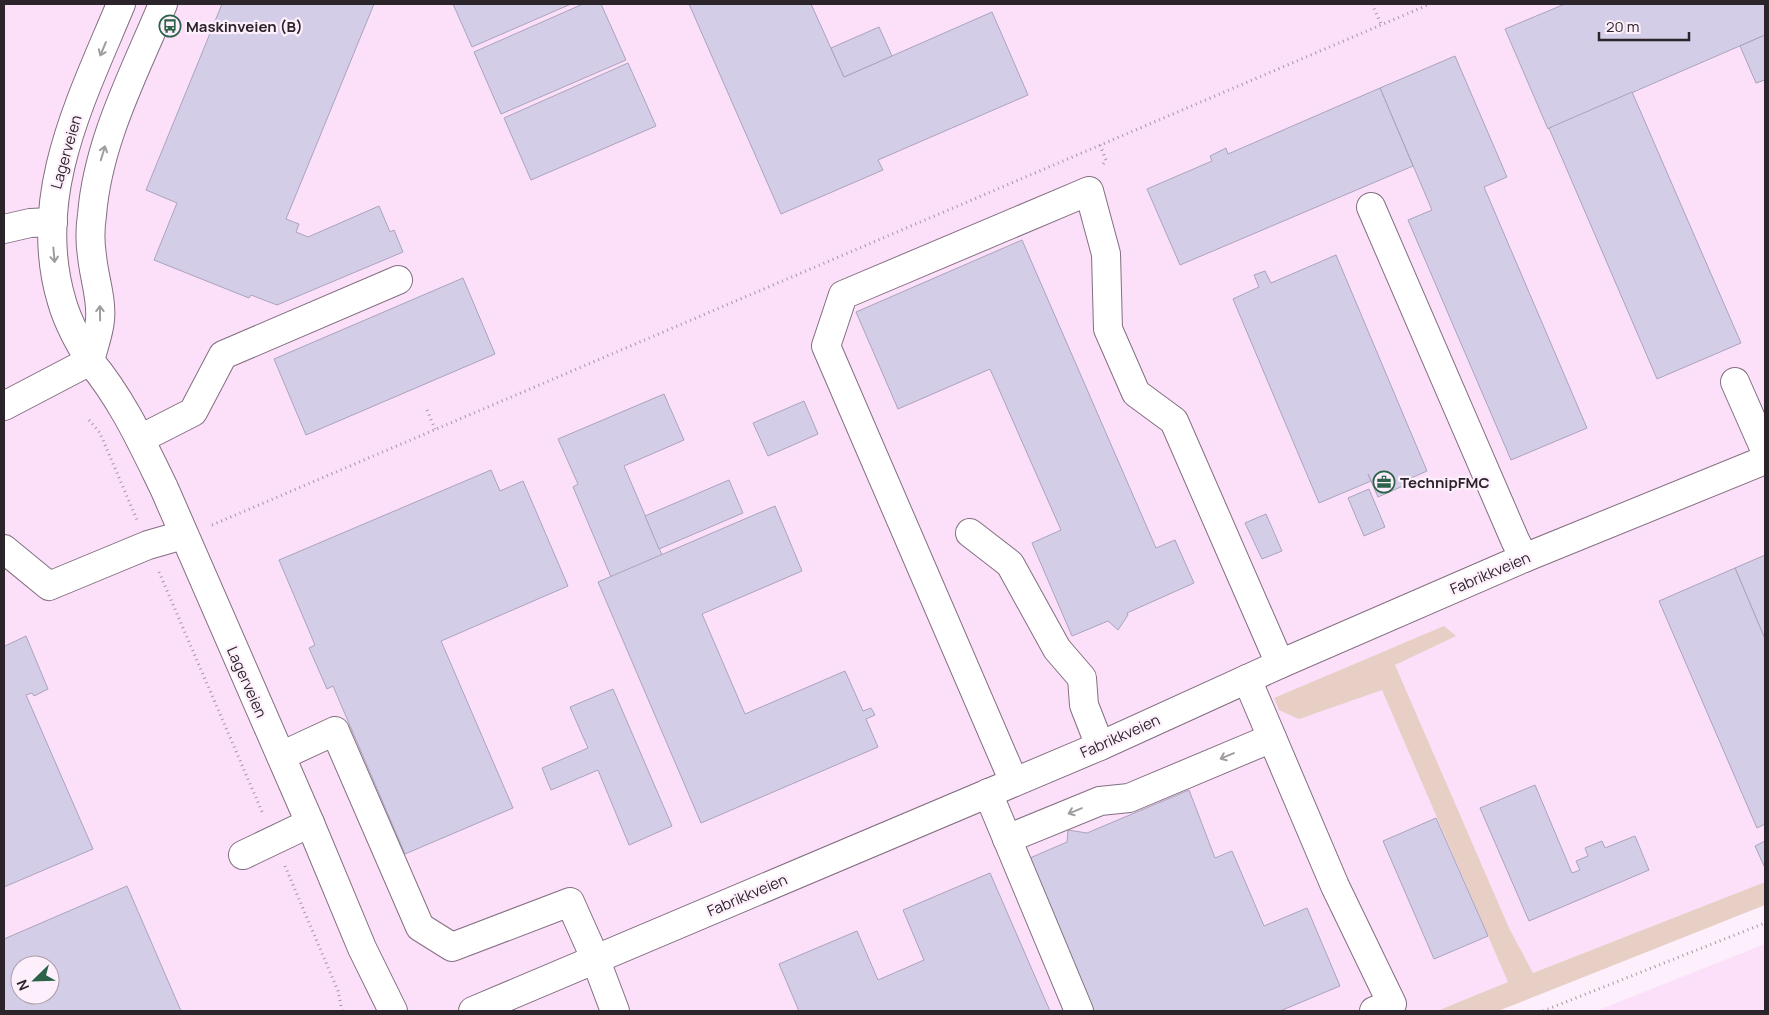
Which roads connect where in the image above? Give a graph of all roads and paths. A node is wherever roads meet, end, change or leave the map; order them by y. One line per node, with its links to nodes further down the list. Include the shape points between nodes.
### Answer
1 (121, 4): 7 (street, Lagerveien, one-way to 7, via 69,131 54,193)
2 (163, 4): 10 (street, one-way to 2, via 100,321 99,286 92,257 91,217 95,183 112,126)
3 (1372, 4): 5 (path)
4 (1430, 4): 5 (path)
5 (1381, 24): 15 (path)
6 (1371, 207): 23 (street)
7 (53, 222): 8 (street); 10 (street, Lagerveien, one-way to 10, via 62,303 72,330)
8 (4, 228)
9 (398, 280): 16 (street, via 222,355 194,412)
10 (90, 360): 12 (street); 16 (street, Lagerveien, via 111,386)
11 (1735, 382): 17 (street)
12 (4, 406)
13 (428, 410): 15 (path)
14 (89, 420): 21 (path, via 100,433)
15 (435, 429): 20 (path)
16 (140, 439): 20 (street, Lagerveien)
17 (1765, 450)
18 (1765, 460): 23 (street, Fabrikkveien)
19 (970, 533): 27 (street, via 1010,564 1057,649 1082,678 1084,705)
20 (183, 535): 21 (street); 28 (street, Lagerveien)
21 (148, 545): 22 (street, via 49,586); 32 (path)
22 (4, 549)
23 (1524, 558): 24 (street, Fabrikkveien)
24 (1280, 664): 25 (street, Fabrikkveien); 29 (street, via 1174,421 1136,393 1108,329 1106,254 1088,190 844,295 826,346)
25 (1247, 679): 26 (street); 27 (street, Fabrikkveien)
26 (1272, 738): 33 (street, one-way to 33, via 1129,798 1100,801); 42 (street, via 1335,886 1392,1004)
27 (1100, 746): 29 (street, Fabrikkveien)
28 (280, 756): 31 (street, Lagerveien); 36 (street, via 335,731 420,927 452,946 570,902)
29 (1014, 782): 30 (street, Fabrikkveien)
30 (988, 793): 33 (street); 36 (street, Fabrikkveien)
31 (310, 823): 32 (street); 38 (street, Lagerveien, via 362,948)
32 (274, 839): 34 (street); 37 (path, via 338,991)
33 (1007, 839): 41 (street)
34 (243, 855)
35 (1765, 923): 43 (path)
36 (595, 958): 39 (street, Fabrikkveien); 40 (street)
37 (342, 1011)
38 (393, 1011)
39 (473, 1011)
40 (615, 1011)
41 (1078, 1011)
42 (1374, 1011)
43 (1543, 1011)

